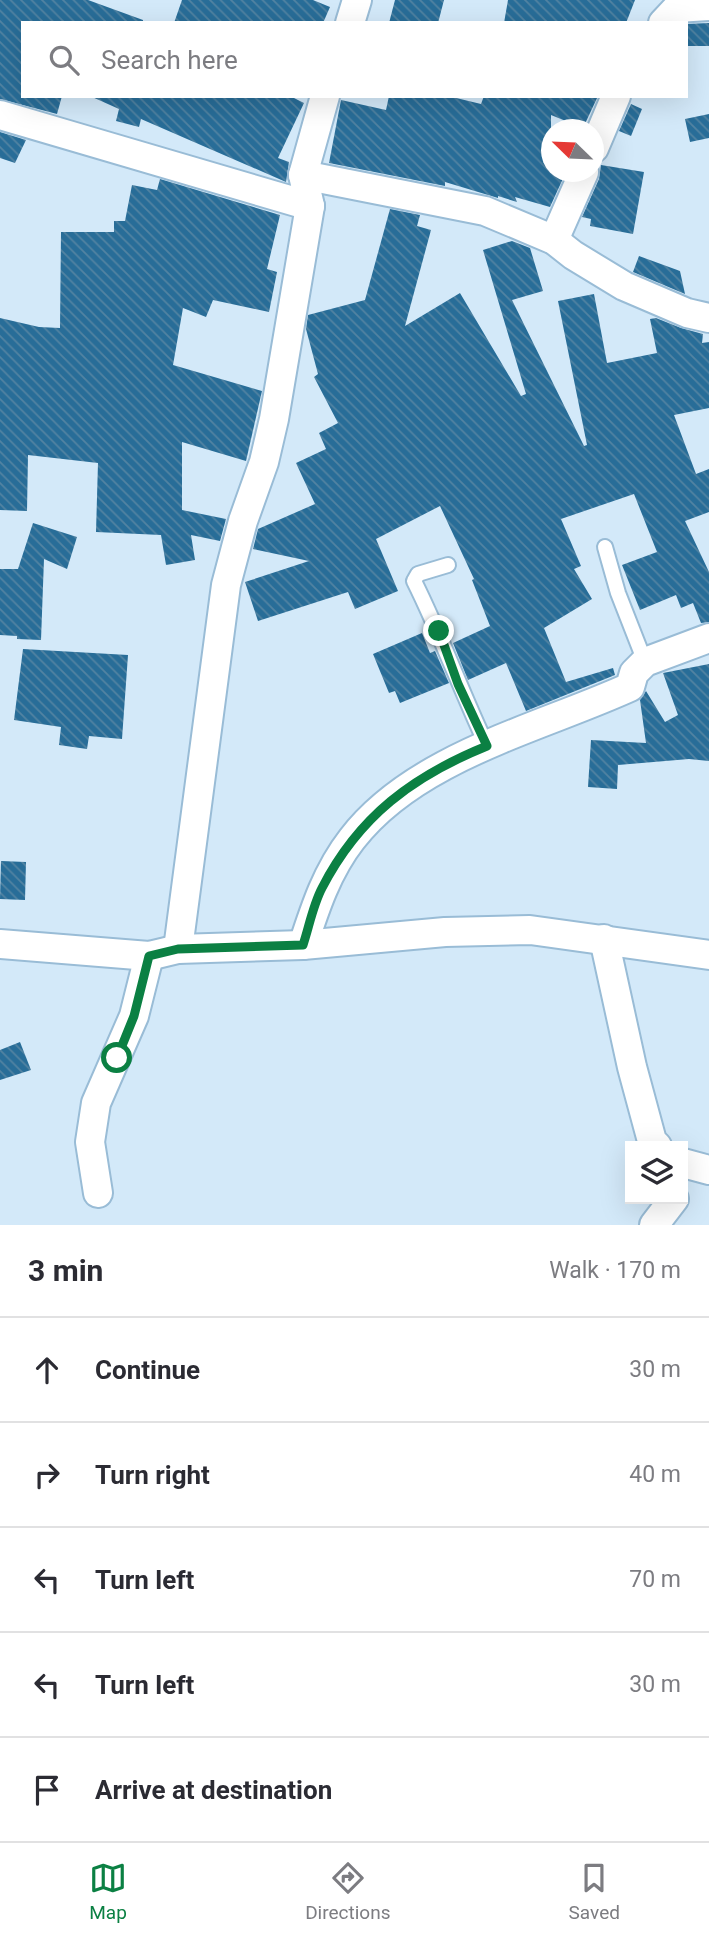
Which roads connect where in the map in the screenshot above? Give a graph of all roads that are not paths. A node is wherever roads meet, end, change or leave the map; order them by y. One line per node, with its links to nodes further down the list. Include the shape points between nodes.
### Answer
1 (357, 0): 3 (street)
2 (709, 6): 4 (street, via 677,8)
3 (350, 21)
4 (665, 21)
5 (324, 98): 9 (street)
6 (614, 98): 8 (street)
7 (0, 115): 11 (street)
8 (604, 122)
9 (303, 175): 11 (street); 12 (street, via 485,211)
10 (580, 182): 12 (street)
11 (310, 206): 22 (street, via 274,419 226,585)
12 (554, 240): 13 (street, via 624,286)
13 (709, 318)
14 (606, 547): 17 (lane)
15 (448, 565): 18 (lane, via 418,574 414,581)
16 (709, 638): 17 (street)
17 (645, 662): 18 (street, via 634,673 630,687)
18 (487, 746): 21 (street, via 414,783 352,839 321,890)
19 (604, 939): 21 (street, via 530,930 446,932); 23 (street); 25 (street)
20 (0, 944): 24 (street)
21 (303, 945): 22 (street)
22 (178, 949): 24 (street)
23 (709, 955)
24 (149, 956): 28 (street, via 134,1016 96,1103 90,1142)
25 (652, 1141)
26 (688, 1164): 27 (street)
27 (709, 1170)
28 (98, 1193)
29 (670, 1204): 30 (street)
30 (654, 1225)

